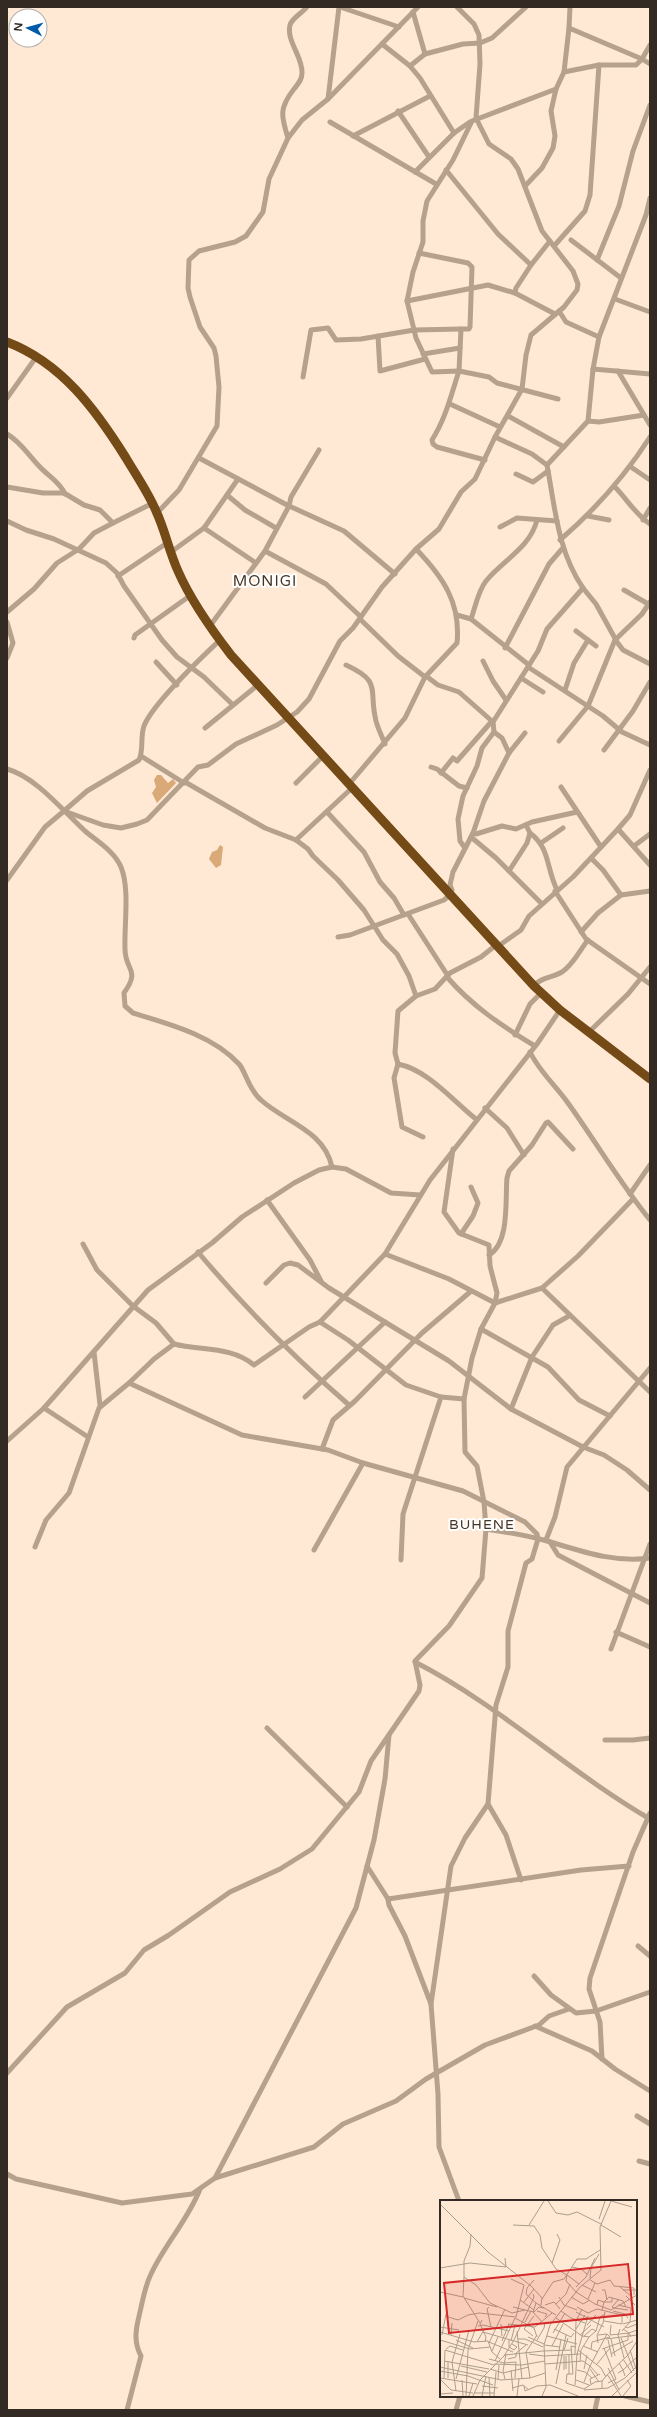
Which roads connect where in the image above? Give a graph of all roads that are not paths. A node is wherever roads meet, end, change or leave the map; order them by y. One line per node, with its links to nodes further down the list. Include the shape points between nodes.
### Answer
1 (307, 7): 28 (street, via 292,21 290,27 302,79 288,98 282,115)
2 (339, 7): 8 (street); 21 (street)
3 (418, 7): 7 (street)
4 (457, 7): 10 (street, via 474,24)
5 (526, 7): 10 (street, via 492,38)
6 (570, 7): 9 (street)
7 (413, 12): 8 (street); 13 (street)
8 (399, 27): 11 (street)
9 (569, 28): 14 (street); 18 (street)
10 (480, 43): 13 (street, via 463,44); 24 (street)
11 (382, 44): 17 (street); 21 (street)
12 (650, 44): 14 (street)
13 (425, 54): 17 (street)
14 (642, 59): 15 (street); 16 (street, via 636,65)
15 (650, 64)
16 (599, 65): 18 (street); 38 (street, via 590,195 584,211)
17 (410, 66): 20 (street)
18 (564, 72): 19 (street)
19 (556, 89): 24 (street); 33 (street, via 551,111 555,136 553,148 542,168)
20 (430, 96): 23 (street); 26 (street)
21 (328, 99): 28 (street, via 302,120)
22 (650, 105): 40 (street, via 633,151 620,206)
23 (398, 111): 27 (street); 29 (street)
24 (474, 119): 26 (street); 30 (street); 33 (street, via 489,144 511,159)
25 (330, 122): 27 (street)
26 (454, 133): 29 (street)
27 (353, 136): 31 (street)
28 (288, 138): 76 (street, via 269,179 263,212 246,236 235,242 198,251 189,260 188,288 200,327 214,348 219,387 217,426)
29 (429, 157): 31 (street)
30 (446, 170): 32 (street); 41 (street, via 498,234)
31 (415, 172): 32 (street)
32 (436, 184): 39 (street, via 424,210 423,242)
33 (526, 185): 37 (street, via 539,225)
34 (650, 198): 35 (street)
35 (648, 216): 42 (street)
36 (571, 240): 40 (street)
37 (550, 241): 38 (street); 41 (street)
38 (554, 246): 48 (street, via 573,271 578,284 577,290)
39 (419, 253): 43 (street, via 468,263 472,267); 46 (street)
40 (597, 260): 42 (street)
41 (531, 265): 44 (street)
42 (621, 278): 45 (street)
43 (470, 289): 44 (street, via 488,285); 46 (street); 50 (street, via 470,327)
44 (515, 293): 48 (street)
45 (615, 299): 47 (street); 52 (street)
46 (407, 301): 49 (street)
47 (650, 312)
48 (557, 313): 52 (street, via 566,322); 62 (street, via 531,335)
49 (414, 330): 50 (street); 51 (street); 56 (street)
50 (461, 330): 54 (street)
51 (378, 336): 56 (street, via 380,372); 61 (street, via 336,340 328,328 311,330)
52 (599, 337): 57 (street)
53 (7, 342): 55 (highway)
54 (460, 348): 56 (street); 58 (street)
55 (37, 356): 63 (street); 88 (highway, via 74,386 95,412)
56 (424, 356): 58 (street, via 432,372)
57 (593, 368): 59 (street); 68 (street)
58 (459, 371): 62 (street, via 489,377); 65 (street)
59 (618, 371): 60 (street); 66 (street)
60 (650, 374)
61 (303, 377)
62 (522, 389): 64 (street); 67 (street)
63 (7, 398)
64 (558, 399)
65 (450, 404): 70 (street); 77 (street, via 432,440 433,444)
66 (644, 415): 68 (street, via 618,417 599,422); 69 (street)
67 (508, 416): 70 (street); 74 (street)
68 (588, 421): 74 (street)
69 (650, 425)
70 (500, 427): 72 (street)
71 (7, 434): 86 (street, via 62,487)
72 (495, 437): 77 (street); 78 (street, via 532,454)
73 (650, 437): 79 (street)
74 (564, 447): 78 (street)
75 (319, 450): 89 (street, via 291,497)
76 (199, 458): 82 (street); 91 (street, via 179,490)
77 (485, 460): 106 (street, via 475,479 461,492 439,529)
78 (547, 465): 80 (street)
79 (631, 467): 83 (street); 84 (street)
80 (548, 472): 81 (street, via 533,482); 97 (street)
81 (516, 474)
82 (238, 479): 87 (street); 89 (street)
83 (650, 480)
84 (614, 486): 92 (street); 95 (street)
85 (7, 487): 86 (street)
86 (65, 494): 98 (street, via 84,505 100,510)
87 (227, 495): 101 (street); 102 (street)
88 (153, 503): 91 (highway); 98 (street)
89 (289, 506): 102 (street); 111 (street, via 344,531)
90 (650, 508): 95 (street)
91 (158, 513): 104 (highway)
92 (588, 516): 94 (street); 103 (street)
93 (537, 520): 97 (street); 100 (street, via 517,518); 120 (street, via 526,542 485,582)
94 (609, 520)
95 (643, 520): 99 (street)
96 (7, 521): 105 (street)
97 (557, 521): 103 (street)
98 (113, 523): 105 (street, via 94,533)
99 (650, 524)
100 (500, 527)
101 (204, 528): 109 (street); 110 (street)
102 (276, 528): 108 (street)
103 (560, 540): 107 (street)
104 (168, 543): 109 (highway); 112 (street)
105 (79, 549): 112 (street, via 106,563); 117 (street, via 57,563)
106 (416, 549): 111 (street); 118 (street, via 444,583)
107 (562, 549): 113 (street); 130 (street, via 548,564)
108 (265, 551): 110 (street); 119 (street, via 326,584)
109 (171, 552): 115 (highway)
110 (256, 563): 123 (street)
111 (395, 574): 119 (street, via 372,599)
112 (118, 576): 122 (street)
113 (583, 588): 128 (street, via 596,604); 136 (street, via 547,629 538,651)
114 (624, 590): 116 (street)
115 (191, 595): 122 (street); 123 (highway)
116 (650, 604): 128 (street)
117 (7, 612)
118 (457, 615): 120 (street); 138 (street, via 457,643)
119 (360, 618): 138 (street, via 398,656); 148 (street, via 334,648 309,699)
120 (471, 619): 130 (street)
121 (7, 622): 131 (street, via 13,643)
122 (150, 624): 125 (street); 137 (street, via 177,657)
123 (210, 626): 126 (highway)
124 (576, 631): 127 (street)
125 (134, 638)
126 (220, 640): 137 (street); 141 (highway)
127 (588, 640): 129 (street); 143 (street, via 574,663)
128 (616, 640): 134 (street, via 623,650); 147 (street)
129 (596, 646)
130 (505, 648): 136 (street)
131 (7, 658)
132 (483, 661): 145 (street)
133 (156, 662): 142 (street)
134 (650, 664)
135 (346, 665): 156 (street, via 363,673 371,683 376,720)
136 (528, 666): 139 (street); 143 (street)
137 (192, 668): 142 (street); 146 (street)
138 (426, 677): 149 (street, via 438,685 459,692); 156 (street, via 405,718)
139 (521, 678): 144 (street); 145 (street)
140 (650, 682): 151 (street, via 633,711)
141 (259, 684): 146 (street); 148 (highway)
142 (176, 685): 162 (street, via 144,725)
143 (565, 690): 147 (street)
144 (543, 692)
145 (506, 700): 149 (street)
146 (232, 704): 150 (street)
147 (588, 706): 151 (street); 154 (street)
148 (290, 717): 161 (highway); 167 (street, via 236,744 208,765 198,767)
149 (493, 721): 152 (street); 155 (street)
150 (205, 728)
151 (619, 728): 157 (street); 159 (street)
152 (494, 732): 158 (street); 160 (street, via 502,738)
153 (525, 733): 160 (street)
154 (559, 741)
155 (473, 743): 158 (street); 166 (street, via 457,761 453,758)
156 (385, 744): 169 (street)
157 (650, 744)
158 (482, 748): 171 (street)
159 (604, 750)
160 (509, 753): 180 (street, via 484,801)
161 (324, 755): 168 (street); 169 (highway)
162 (141, 756): 167 (street); 172 (street, via 139,760 87,790)
163 (431, 768): 166 (street)
164 (7, 769): 172 (street, via 42,790)
165 (650, 770): 177 (street, via 630,815)
166 (442, 773): 171 (street, via 459,786)
167 (184, 782): 172 (street, via 147,820 127,827 103,825); 181 (street, via 265,828)
168 (296, 783)
169 (351, 785): 173 (street); 192 (highway)
170 (561, 787): 174 (street)
171 (467, 788): 185 (street, via 458,819 460,841)
172 (64, 811): 189 (street, via 45,827); 222 (street, via 113,853 121,866 125,880 125,957 132,970 131,983 124,993 125,1006 132,1013 202,1037 227,1054 240,1065 248,1084 261,1100 298,1122 315,1138 326,1152)
173 (327, 812): 181 (street); 195 (street, via 364,852 380,882)
174 (576, 812): 175 (street); 184 (street)
175 (526, 825): 178 (street); 180 (street, via 516,830 502,826)
176 (563, 828): 182 (street)
177 (618, 829): 183 (street); 184 (street)
178 (530, 833): 182 (street); 188 (street, via 527,843)
179 (650, 834): 183 (street)
180 (472, 835): 185 (street); 188 (street)
181 (296, 840): 196 (street, via 338,880 364,910)
182 (541, 843): 190 (street)
183 (634, 846): 187 (street)
184 (601, 847): 186 (street)
185 (465, 848): 192 (street, via 453,872)
186 (591, 858): 190 (street); 193 (street)
187 (650, 865)
188 (509, 871): 194 (street)
189 (7, 880)
190 (556, 890): 194 (street); 197 (street)
191 (650, 891): 193 (street)
192 (450, 895): 195 (street, via 444,900); 200 (highway)
193 (621, 896): 197 (street, via 598,913)
194 (542, 904): 200 (street, via 521,930)
195 (406, 914): 196 (street); 202 (street)
196 (373, 926): 198 (street); 207 (street, via 397,954)
197 (581, 932): 199 (street)
198 (338, 937)
199 (588, 940): 203 (street); 205 (street, via 572,964 554,976 539,980)
200 (497, 946): 202 (street); 205 (highway)
201 (650, 967): 203 (street)
202 (447, 976): 207 (street, via 435,990); 210 (street, via 459,992 483,1013)
203 (642, 976): 204 (street); 209 (street, via 628,994)
204 (650, 984)
205 (534, 986): 206 (highway)
206 (541, 993): 208 (highway); 210 (street, via 530,1004)
207 (416, 996): 213 (street, via 398,1011 395,1053)
208 (560, 1010): 209 (highway); 211 (street)
209 (589, 1032): 214 (highway)
210 (515, 1035): 211 (street)
211 (535, 1046): 212 (street)
212 (530, 1052): 215 (street); 224 (street, via 534,1062 567,1101)
213 (398, 1064): 216 (street, via 425,1076); 217 (street, via 394,1078 402,1127)
214 (650, 1079)
215 (485, 1108): 216 (street); 220 (street, via 507,1128)
216 (476, 1119): 218 (street)
217 (422, 1137)
218 (453, 1149): 225 (street); 229 (street, via 444,1212)
219 (573, 1149): 220 (street, via 548,1122)
220 (524, 1155): 233 (street, via 509,1171 505,1222 498,1247)
221 (650, 1165): 224 (street)
222 (332, 1167): 225 (street, via 346,1170 392,1193); 227 (street, via 320,1170)
223 (471, 1187): 229 (street, via 478,1203)
224 (630, 1194): 226 (street)
225 (420, 1195): 232 (street, via 399,1235)
226 (633, 1199): 228 (street); 236 (street, via 578,1256)
227 (267, 1200): 231 (street); 235 (street, via 310,1260)
228 (650, 1220)
229 (461, 1234): 233 (street, via 489,1245)
230 (83, 1244): 240 (street, via 95,1268)
231 (198, 1252): 240 (street, via 148,1290); 247 (street, via 252,1313)
232 (385, 1254): 237 (street, via 449,1279); 238 (street)
233 (489, 1256): 239 (street, via 497,1288)
234 (266, 1283): 235 (street, via 279,1268 290,1263 298,1265)
235 (322, 1283): 238 (street)
236 (542, 1288): 239 (street); 241 (street)
237 (470, 1292): 239 (street); 245 (street)
238 (346, 1297): 242 (street); 243 (street)
239 (495, 1303): 244 (street)
240 (132, 1306): 246 (street, via 156,1323); 249 (street)
241 (569, 1316): 250 (street, via 553,1325); 254 (street, via 596,1338)
242 (320, 1322): 247 (street, via 308,1327); 248 (street)
243 (385, 1322): 245 (street); 248 (street)
244 (481, 1329): 250 (street); 253 (street)
245 (414, 1340): 252 (street); 253 (street, via 449,1361)
246 (174, 1344): 247 (street, via 231,1352 243,1356 254,1365); 255 (street)
247 (285, 1345): 256 (street)
248 (358, 1348): 252 (street); 256 (street)
249 (94, 1352): 261 (street); 263 (street)
250 (532, 1357): 264 (street); 265 (street, via 548,1368 579,1400)
251 (650, 1368): 254 (street)
252 (386, 1369): 259 (street, via 406,1385); 262 (street)
253 (467, 1376): 260 (street); 264 (street)
254 (640, 1381): 257 (street); 265 (street)
255 (129, 1382): 261 (street); 269 (street, via 242,1435)
256 (322, 1382): 258 (street); 262 (street)
257 (650, 1392)
258 (305, 1397)
259 (441, 1397): 260 (street); 271 (street)
260 (464, 1399): 273 (street, via 465,1452 477,1466)
261 (100, 1405): 266 (street)
262 (349, 1405): 269 (street, via 333,1420)
263 (44, 1408): 266 (street); 267 (street)
264 (511, 1409): 268 (street)
265 (610, 1416): 268 (street)
266 (88, 1437): 278 (street, via 69,1492 46,1520)
267 (7, 1441)
268 (583, 1447): 272 (street, via 604,1455); 276 (street, via 565,1470)
269 (322, 1449): 270 (street)
270 (363, 1463): 271 (street); 279 (street)
271 (415, 1476): 273 (street, via 463,1491); 281 (street, via 402,1517)
272 (650, 1490)
273 (484, 1502): 274 (street); 275 (street, via 525,1522 537,1534)
274 (486, 1529): 275 (street); 287 (street, via 481,1583 449,1626)
275 (538, 1539): 276 (street); 288 (street, via 532,1559 526,1563 513,1610 508,1631 508,1667)
276 (548, 1541): 280 (street, via 586,1554 610,1558); 282 (street, via 558,1555)
277 (650, 1544): 280 (street)
278 (35, 1547)
279 (314, 1550)
280 (648, 1558): 282 (street)
281 (401, 1560)
282 (631, 1593): 283 (street); 284 (street)
283 (650, 1603)
284 (616, 1632): 285 (street); 286 (street)
285 (650, 1647)
286 (611, 1648)
287 (415, 1662): 288 (street, via 438,1673); 290 (street, via 420,1688)
288 (496, 1711): 293 (street); 295 (street, via 552,1754)
289 (267, 1728): 294 (street)
290 (389, 1733): 294 (street, via 371,1761 359,1792); 296 (street, via 385,1779)
291 (650, 1738): 292 (street)
292 (605, 1740)
293 (488, 1804): 298 (street, via 506,1835); 299 (street, via 465,1838 454,1861)
294 (347, 1807): 311 (street, via 308,1852 280,1869 230,1892 170,1935 144,1950 125,1973 67,2006)
295 (649, 1817): 297 (street)
296 (367, 1866): 300 (street); 318 (street, via 356,1908)
297 (629, 1866): 298 (street, via 582,1870); 307 (street, via 592,1968 589,1989)
298 (521, 1880): 299 (street)
299 (446, 1891): 300 (street); 305 (street)
300 (388, 1899): 305 (street)
301 (638, 1946): 302 (street)
302 (650, 1956)
303 (534, 1976): 306 (street, via 551,1995)
304 (650, 1992): 307 (street)
305 (431, 2004): 310 (street)
306 (569, 2009): 307 (street, via 576,2013); 308 (street, via 549,2016)
307 (596, 2011): 309 (street, via 600,2022)
308 (535, 2026): 309 (street, via 573,2041); 310 (street, via 485,2045)
309 (602, 2059): 312 (street)
310 (437, 2072): 318 (street, via 396,2101 343,2124 314,2147); 320 (street, via 440,2147)
311 (7, 2073)
312 (650, 2091)
313 (637, 2116): 314 (street)
314 (650, 2124)
315 (639, 2161): 316 (street)
316 (650, 2164)
317 (7, 2174): 319 (street, via 16,2179 122,2203 192,2194)
318 (215, 2178): 319 (street)
319 (200, 2189): 325 (street, via 195,2202 151,2273 146,2287 135,2337 136,2348 141,2356)
320 (459, 2200)
321 (460, 2397): 326 (street)
322 (598, 2397): 327 (street)
323 (629, 2397): 324 (street)
324 (650, 2402)
325 (127, 2410)
326 (456, 2410)
327 (594, 2410)

